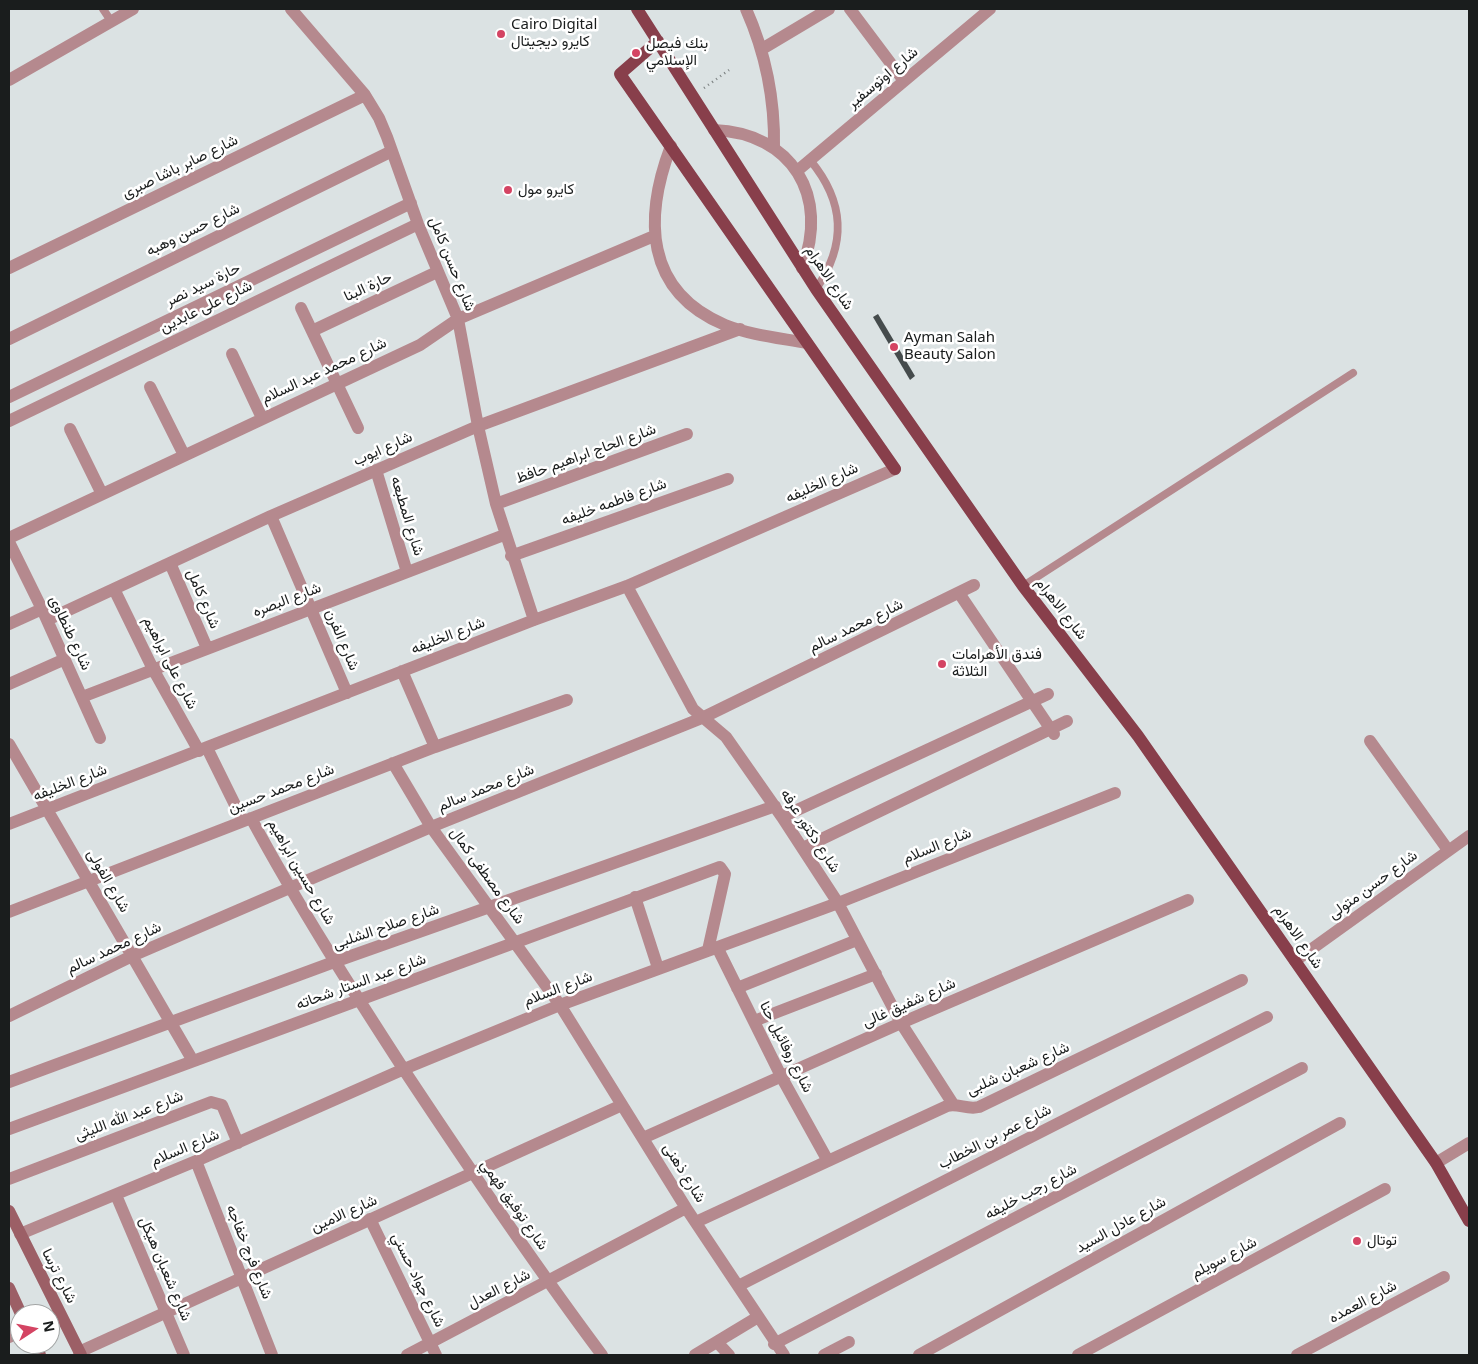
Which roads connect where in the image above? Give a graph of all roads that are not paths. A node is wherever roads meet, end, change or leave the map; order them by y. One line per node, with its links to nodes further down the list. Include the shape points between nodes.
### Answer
1 (103, 9): 9 (lane)
2 (133, 9): 9 (street)
3 (291, 9): 14 (street, شارع حسن كامل)
4 (637, 9): 10 (main road, شارع الاهرام)
5 (746, 9): 11 (street)
6 (828, 9): 11 (street)
7 (850, 9): 13 (street)
8 (990, 9): 13 (street, شارع اوتوسفير)
9 (111, 21): 12 (street)
10 (658, 42): 15 (main road, شارع الاهرام); 16 (main road, via 620,74)
11 (762, 48): 17 (street, via 772,94)
12 (9, 80)
13 (904, 81): 19 (street, شارع اوتوسفير)
14 (365, 95): 18 (street, شارع حسن كامل, via 379,118); 24 (street, شارع صابر باشا صبرى)
15 (714, 130): 17 (street, via 746,134); 25 (main road, شارع الاهرام)
16 (671, 146): 23 (street, via 655,196); 33 (main road)
17 (774, 148): 20 (street)
18 (392, 151): 21 (street, شارع حسن كامل); 32 (street, شارع حسن وهبه)
19 (810, 160): 20 (street, شارع اوتوسفير); 27 (lane, via 832,194 838,233 828,272)
20 (797, 171): 25 (street, via 811,209 809,249)
21 (410, 203): 22 (street, شارع حسن كامل); 38 (street, حارة سيد نصر)
22 (418, 224): 26 (street, شارع حسن كامل); 40 (street, شارع على عابدين)
23 (654, 236): 29 (street, شارع محمد عبد السلام); 30 (street, via 659,257 680,294 714,320)
24 (9, 268)
25 (802, 268): 27 (main road, شارع الاهرام)
26 (437, 272): 29 (street, شارع حسن كامل); 31 (street, حارة البنا)
27 (816, 288): 61 (main road, شارع الاهرام)
28 (301, 308): 31 (street)
29 (458, 318): 36 (street, شارع محمد عبد السلام, via 420,345); 41 (street, شارع حسن كامل)
30 (740, 329): 33 (street); 41 (street, شارع ايوب)
31 (312, 331): 36 (street)
32 (9, 339)
33 (807, 343): 46 (main road)
34 (232, 354): 39 (street)
35 (1353, 374): 61 (lane)
36 (337, 384): 39 (street, شارع محمد عبد السلام); 43 (street)
37 (150, 388): 45 (street)
38 (9, 397)
39 (262, 418): 45 (street, شارع محمد عبد السلام)
40 (9, 421)
41 (478, 426): 47 (street, شارع ايوب); 50 (street, شارع حسن كامل)
42 (70, 428): 49 (street)
43 (358, 428)
44 (687, 434): 50 (street, شارع الحاج ابراهيم حافظ)
45 (184, 455): 49 (street, شارع محمد عبد السلام)
46 (895, 469): 60 (street, شارع الخليفه)
47 (376, 470): 51 (street, شارع ايوب); 58 (street, شارع المطبعه)
48 (728, 479): 55 (street, شارع فاطمه خليفه)
49 (102, 494): 53 (street, شارع محمد عبد السلام)
50 (496, 504): 52 (street, شارع حسن كامل)
51 (271, 516): 57 (street, شارع ايوب); 64 (street, شارع الفرن)
52 (504, 535): 55 (street, شارع حسن كامل); 58 (street, شارع البصره)
53 (9, 538)
54 (9, 542): 56 (street, شارع طنطاوى)
55 (512, 556): 66 (street, شارع حسن كامل)
56 (12, 558): 65 (street, شارع طنطاوى)
57 (170, 563): 62 (street, شارع ايوب); 68 (street, شارع كامل)
58 (407, 572): 64 (street, شارع البصره)
59 (974, 585): 63 (street, شارع محمد سالم)
60 (627, 586): 66 (street, شارع الخليفه); 78 (street, شارع دكتور عرفه, via 693,709)
61 (1023, 586): 108 (main road, شارع الاهرام, via 1138,736)
62 (114, 589): 65 (street, شارع ايوب); 70 (street, شارع على ابراهيم)
63 (959, 594): 77 (street); 78 (street, شارع محمد سالم)
64 (311, 609): 68 (street, شارع البصره); 73 (street, شارع الفرن)
65 (44, 615): 67 (street, شارع ايوب); 69 (street, شارع طنطاوى)
66 (534, 620): 71 (street, شارع الخليفه)
67 (9, 624)
68 (206, 648): 70 (street, شارع البصره)
69 (65, 659): 72 (street); 75 (street, شارع طنطاوى)
70 (154, 669): 75 (street, شارع البصره); 85 (street, شارع على ابراهيم)
71 (402, 672): 73 (street, شارع الخليفه); 84 (street)
72 (9, 684)
73 (347, 693): 85 (street, شارع الخليفه)
74 (1048, 694): 77 (street)
75 (82, 697): 81 (street, شارع طنطاوى)
76 (567, 700): 84 (street, شارع محمد حسين)
77 (1034, 702): 80 (street); 90 (street)
78 (702, 718): 88 (street, شارع دكتور عرفه, via 726,737); 93 (street, شارع محمد سالم)
79 (1066, 722): 80 (street)
80 (1053, 732): 95 (street)
81 (100, 738)
82 (1370, 741): 96 (street)
83 (9, 744): 89 (street, شارع الفولى)
84 (436, 747): 86 (street, شارع محمد حسين)
85 (203, 749): 89 (street, شارع الخليفه); 91 (street, شارع حسين ابراهيم)
86 (393, 763): 91 (street, شارع محمد حسين); 93 (street, شارع مصطفى كمال)
87 (1115, 792): 101 (street, شارع السلام)
88 (775, 806): 90 (street, شارع دكتور عرفه); 102 (street, شارع صلاح الشلبى)
89 (48, 809): 92 (street, شارع الخليفه); 97 (street, شارع الفولى)
90 (782, 817): 95 (street, شارع دكتور عرفه)
91 (247, 819): 97 (street, شارع محمد حسين); 98 (street, شارع حسين ابراهيم)
92 (9, 824)
93 (432, 827): 98 (street, شارع محمد سالم); 102 (street, شارع مصطفى كمال)
94 (1469, 836): 96 (street, شارع حسن متولى)
95 (803, 848): 101 (street, شارع دكتور عرفه)
96 (1448, 850): 108 (street, شارع حسن متولى)
97 (89, 881): 103 (street, شارع محمد حسين); 107 (street, شارع الفولى)
98 (289, 889): 107 (street, شارع محمد سالم); 109 (street, شارع حسين ابراهيم)
99 (635, 897): 105 (street, شارع عبد الستار شحاته); 106 (street, شارع عبد الستار شحاته, via 716,867 723,869 725,874); 110 (street)
100 (1188, 900): 120 (street, شارع شفيق غالى)
101 (838, 903): 104 (street, شارع دكتور عرفه); 106 (street, شارع السلام)
102 (491, 908): 105 (street, شارع مصطفى كمال); 109 (street, شارع صلاح الشلبى)
103 (9, 912)
104 (858, 940): 111 (street, شارع دكتور عرفه); 113 (street)
105 (517, 943): 114 (street, شارع عبد الستار شحاته); 115 (street, شارع مصطفى كمال)
106 (712, 949): 110 (street, شارع السلام); 113 (street, شارع روفائيل حنا)
107 (132, 956): 116 (street, شارع محمد سالم); 119 (street, شارع الفولى)
108 (1295, 961): 135 (main road, شارع الاهرام)
109 (334, 962): 114 (street, شارع حسين ابراهيم); 119 (street, شارع صلاح الشلبى)
110 (658, 968): 115 (street, شارع السلام)
111 (876, 974): 118 (street); 120 (street, شارع دكتور عرفه)
112 (1242, 980): 126 (street, شارع شعبان شلبى, via 979,1107 967,1109)
113 (737, 988): 118 (street, شارع روفائيل حنا)
114 (358, 1000): 121 (street, شارع عبد الستار شحاته); 123 (street, شارع حسين ابراهيم)
115 (560, 1005): 123 (street, شارع السلام); 127 (street, شارع ذهنى)
116 (9, 1016)
117 (1267, 1017): 149 (street, شارع عمر بن الخطاب)
118 (754, 1021): 124 (street, شارع روفائيل حنا)
119 (171, 1023): 121 (street, شارع الفولى); 125 (street, شارع صلاح الشلبى)
120 (901, 1023): 124 (street, شارع شفيق غالى); 126 (street, شارع دكتور عرفه)
121 (193, 1061): 129 (street, شارع عبد الستار شحاته)
122 (1302, 1068): 157 (street, شارع رجب خليفه)
123 (404, 1069): 131 (street, شارع السلام); 136 (street, شارع توفيق فهمي)
124 (782, 1078): 130 (street, شارع شفيق غالى); 134 (street, شارع روفائيل حنا)
125 (9, 1082)
126 (953, 1104): 134 (street, شارع شعبان شلبى)
127 (622, 1105): 130 (street, شارع ذهنى); 136 (street, شارع الامين)
128 (1340, 1123): 168 (street, شارع عادل السيد)
129 (9, 1129)
130 (643, 1138): 140 (street, شارع ذهنى)
131 (238, 1143): 133 (street, شارع السلام); 137 (street, شارع عبد الله الليثى, via 222,1105 211,1102)
132 (1469, 1143): 135 (street)
133 (196, 1161): 139 (street, شارع السلام); 147 (street, شارع فرج خفاجه)
134 (828, 1161): 144 (street, شارع شعبان شلبى)
135 (1436, 1163): 143 (main road, شارع الاهرام)
136 (472, 1173): 142 (street, شارع الامين); 148 (street, شارع توفيق فهمي)
137 (9, 1179)
138 (1385, 1189): 169 (street, شارع سويلم)
139 (116, 1195): 145 (street, شارع السلام); 152 (street, شارع شعبان هيكل)
140 (686, 1208): 144 (street, شارع ذهنى); 148 (street, شارع العدل)
141 (9, 1211): 145 (main road, شارع ترسا)
142 (370, 1219): 147 (street, شارع الامين); 156 (street, شارع جواد حسني)
143 (1469, 1221)
144 (696, 1222): 149 (street, شارع ذهنى)
145 (20, 1234): 158 (main road, شارع ترسا)
146 (1444, 1277): 170 (street, شارع العمده)
147 (242, 1278): 152 (street, شارع الامين); 160 (street, شارع فرج خفاجه)
148 (548, 1282): 156 (street, شارع العدل); 163 (street, شارع توفيق فهمي)
149 (738, 1286): 153 (street, شارع ذهنى)
150 (9, 1288): 151 (main road)
151 (16, 1304)
152 (166, 1313): 158 (street, شارع الامين); 159 (street, شارع شعبان هيكل)
153 (758, 1317): 154 (street); 157 (street, شارع ذهنى)
154 (718, 1342): 164 (street); 165 (street)
155 (849, 1342): 167 (street)
156 (430, 1343): 161 (street, شارع العدل); 162 (street, شارع جواد حسني)
157 (774, 1344): 166 (street, شارع ذهنى)
158 (80, 1354)
159 (184, 1355)
160 (272, 1355)
161 (407, 1355)
162 (436, 1355)
163 (602, 1355)
164 (695, 1355)
165 (729, 1355)
166 (784, 1355)
167 (824, 1355)
168 (919, 1355)
169 (1078, 1355)
170 (1297, 1355)

